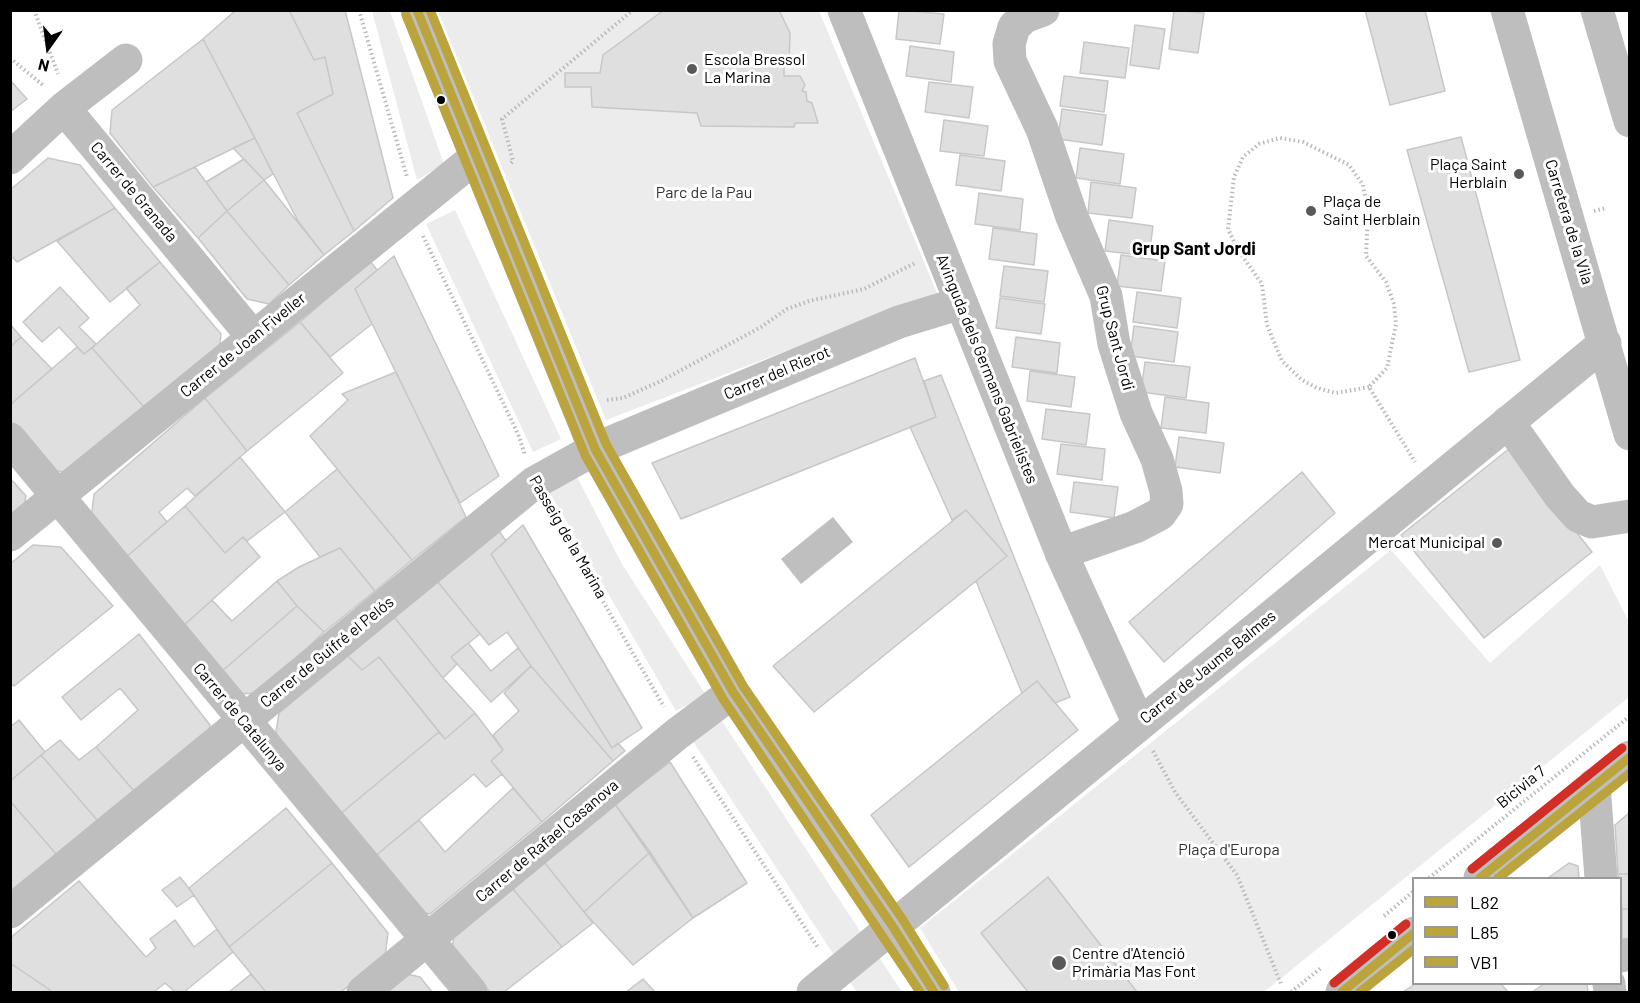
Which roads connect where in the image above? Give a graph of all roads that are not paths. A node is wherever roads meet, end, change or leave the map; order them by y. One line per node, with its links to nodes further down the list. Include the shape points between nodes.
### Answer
1 (417, 10): 10 (street)
2 (844, 10): 11 (street, Avinguda dels Germans Gabrielistes)
3 (1042, 10): 21 (street, Grup Sant Jordi, via 1024,17 1014,27 1010,61 1042,129 1072,217 1106,296 1114,344 1136,413 1157,459 1167,504 1160,514 1135,527)
4 (1507, 10): 13 (street, Carretera de la Vila)
5 (1597, 10): 8 (street)
6 (126, 60): 7 (street)
7 (64, 108): 9 (street); 12 (street, Carrer de Granada)
8 (1629, 121)
9 (10, 158)
10 (482, 170): 12 (street, Carrer de Joan Fiveller, via 416,206); 17 (street)
11 (961, 303): 17 (street, Carrer del Rierot, via 899,322); 21 (street, Avinguda dels Germans Gabrielistes)
12 (253, 337): 18 (street, Carrer de Joan Fiveller)
13 (1605, 343): 14 (street, Carrer de Jaume Balmes); 15 (street, Carretera de la Vila)
14 (1508, 422): 19 (street, via 1578,516 1592,522); 24 (street, Carrer de Jaume Balmes)
15 (1629, 434)
16 (10, 439): 18 (street, Carrer de Catalunya)
17 (595, 449): 22 (street); 23 (street, Carrer de Guifré el Pelós, via 534,483)
18 (57, 496): 20 (street, Carrer de Joan Fiveller); 23 (street, Carrer de Catalunya)
19 (1629, 516)
20 (10, 535)
21 (1061, 553): 24 (street, Avinguda dels Germans Gabrielistes)
22 (733, 692): 30 (street); 32 (street, Carrer de Rafael Casanova)
23 (242, 721): 29 (street, Carrer de Guifré el Pelós); 32 (street, Carrer de Catalunya)
24 (1139, 724): 30 (street, Carrer de Jaume Balmes)
25 (1629, 757): 26 (street)
26 (1594, 785): 27 (street); 28 (street)
27 (1482, 877)
28 (1601, 877)
29 (10, 912)
30 (893, 927): 33 (street, Carrer de Jaume Balmes); 36 (street)
31 (1412, 934): 37 (street)
32 (427, 940): 34 (street, Carrer de Rafael Casanova); 35 (street, Carrer de Catalunya)
33 (824, 984)
34 (363, 993)
35 (471, 993)
36 (934, 993)
37 (1342, 993)

